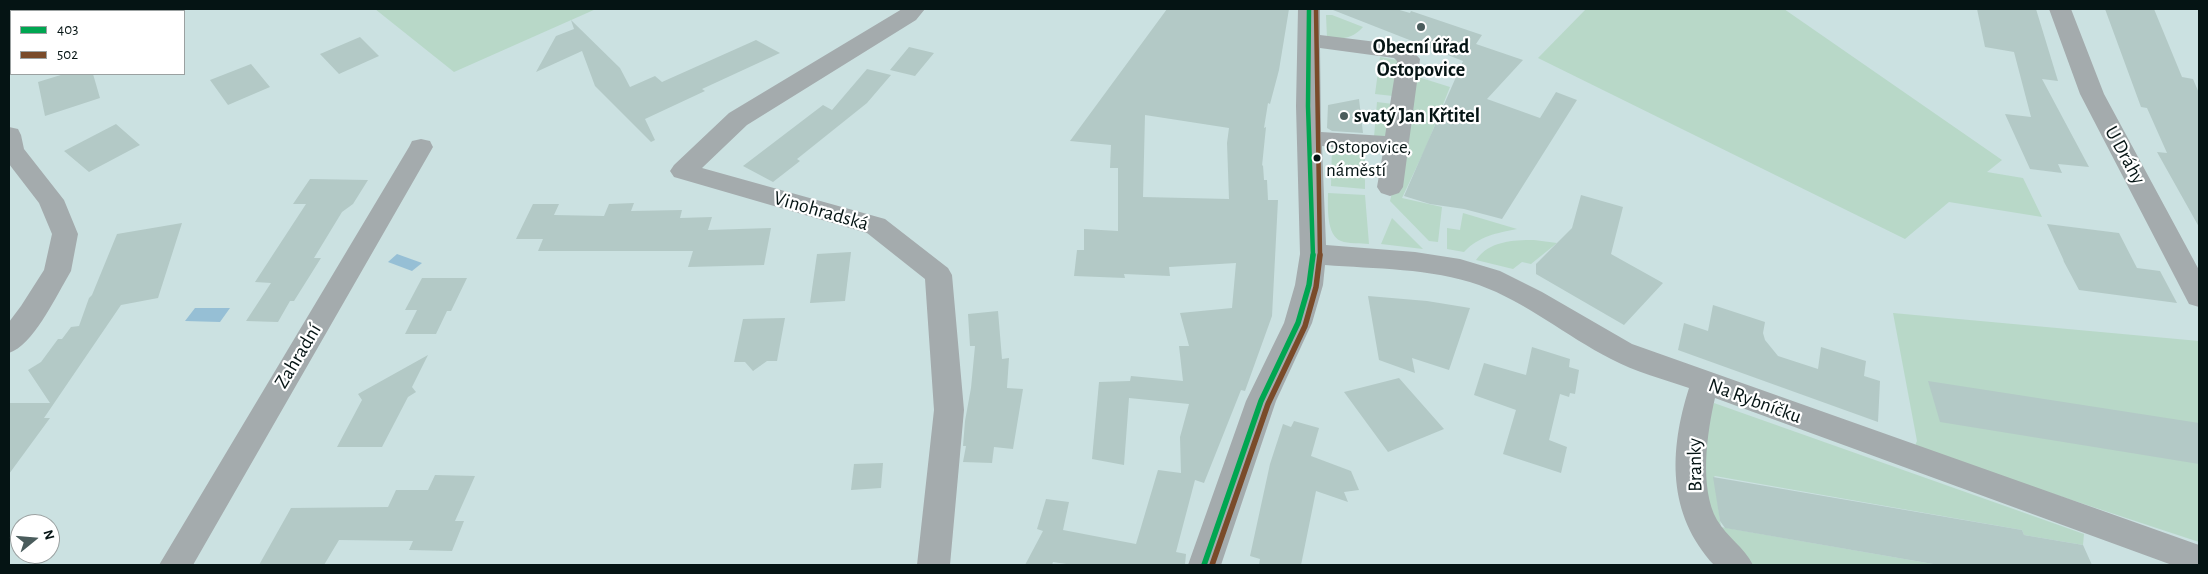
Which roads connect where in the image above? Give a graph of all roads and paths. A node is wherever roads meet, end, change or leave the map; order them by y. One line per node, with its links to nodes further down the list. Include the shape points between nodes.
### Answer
1 (914, 9): 16 (street, Vinohradská, via 738,119 683,171 876,226 938,275 950,410)
2 (1309, 9): 4 (street)
3 (2060, 9): 11 (street, U Dráhy, via 2092,94 2170,236)
4 (1308, 40): 7 (street, via 1401,52 1409,59); 10 (street)
5 (9, 135): 12 (street, via 12,151 51,200 65,234 57,271 31,314)
6 (1324, 139): 7 (street)
7 (1396, 145): 9 (street)
8 (421, 147): 15 (street, Zahradní)
9 (1390, 187)
10 (1313, 254): 13 (street, Na Rybníčku, via 1415,262 1460,269 1490,278 1622,352); 17 (street, via 1309,285 1298,323 1262,401)
11 (2199, 297)
12 (9, 342)
13 (1705, 383): 14 (street, Na Rybníčku); 18 (street, Branky, via 1690,451 1692,489 1703,526)
14 (2199, 560)
15 (175, 565)
16 (934, 565)
17 (1204, 565)
18 (1736, 565)

